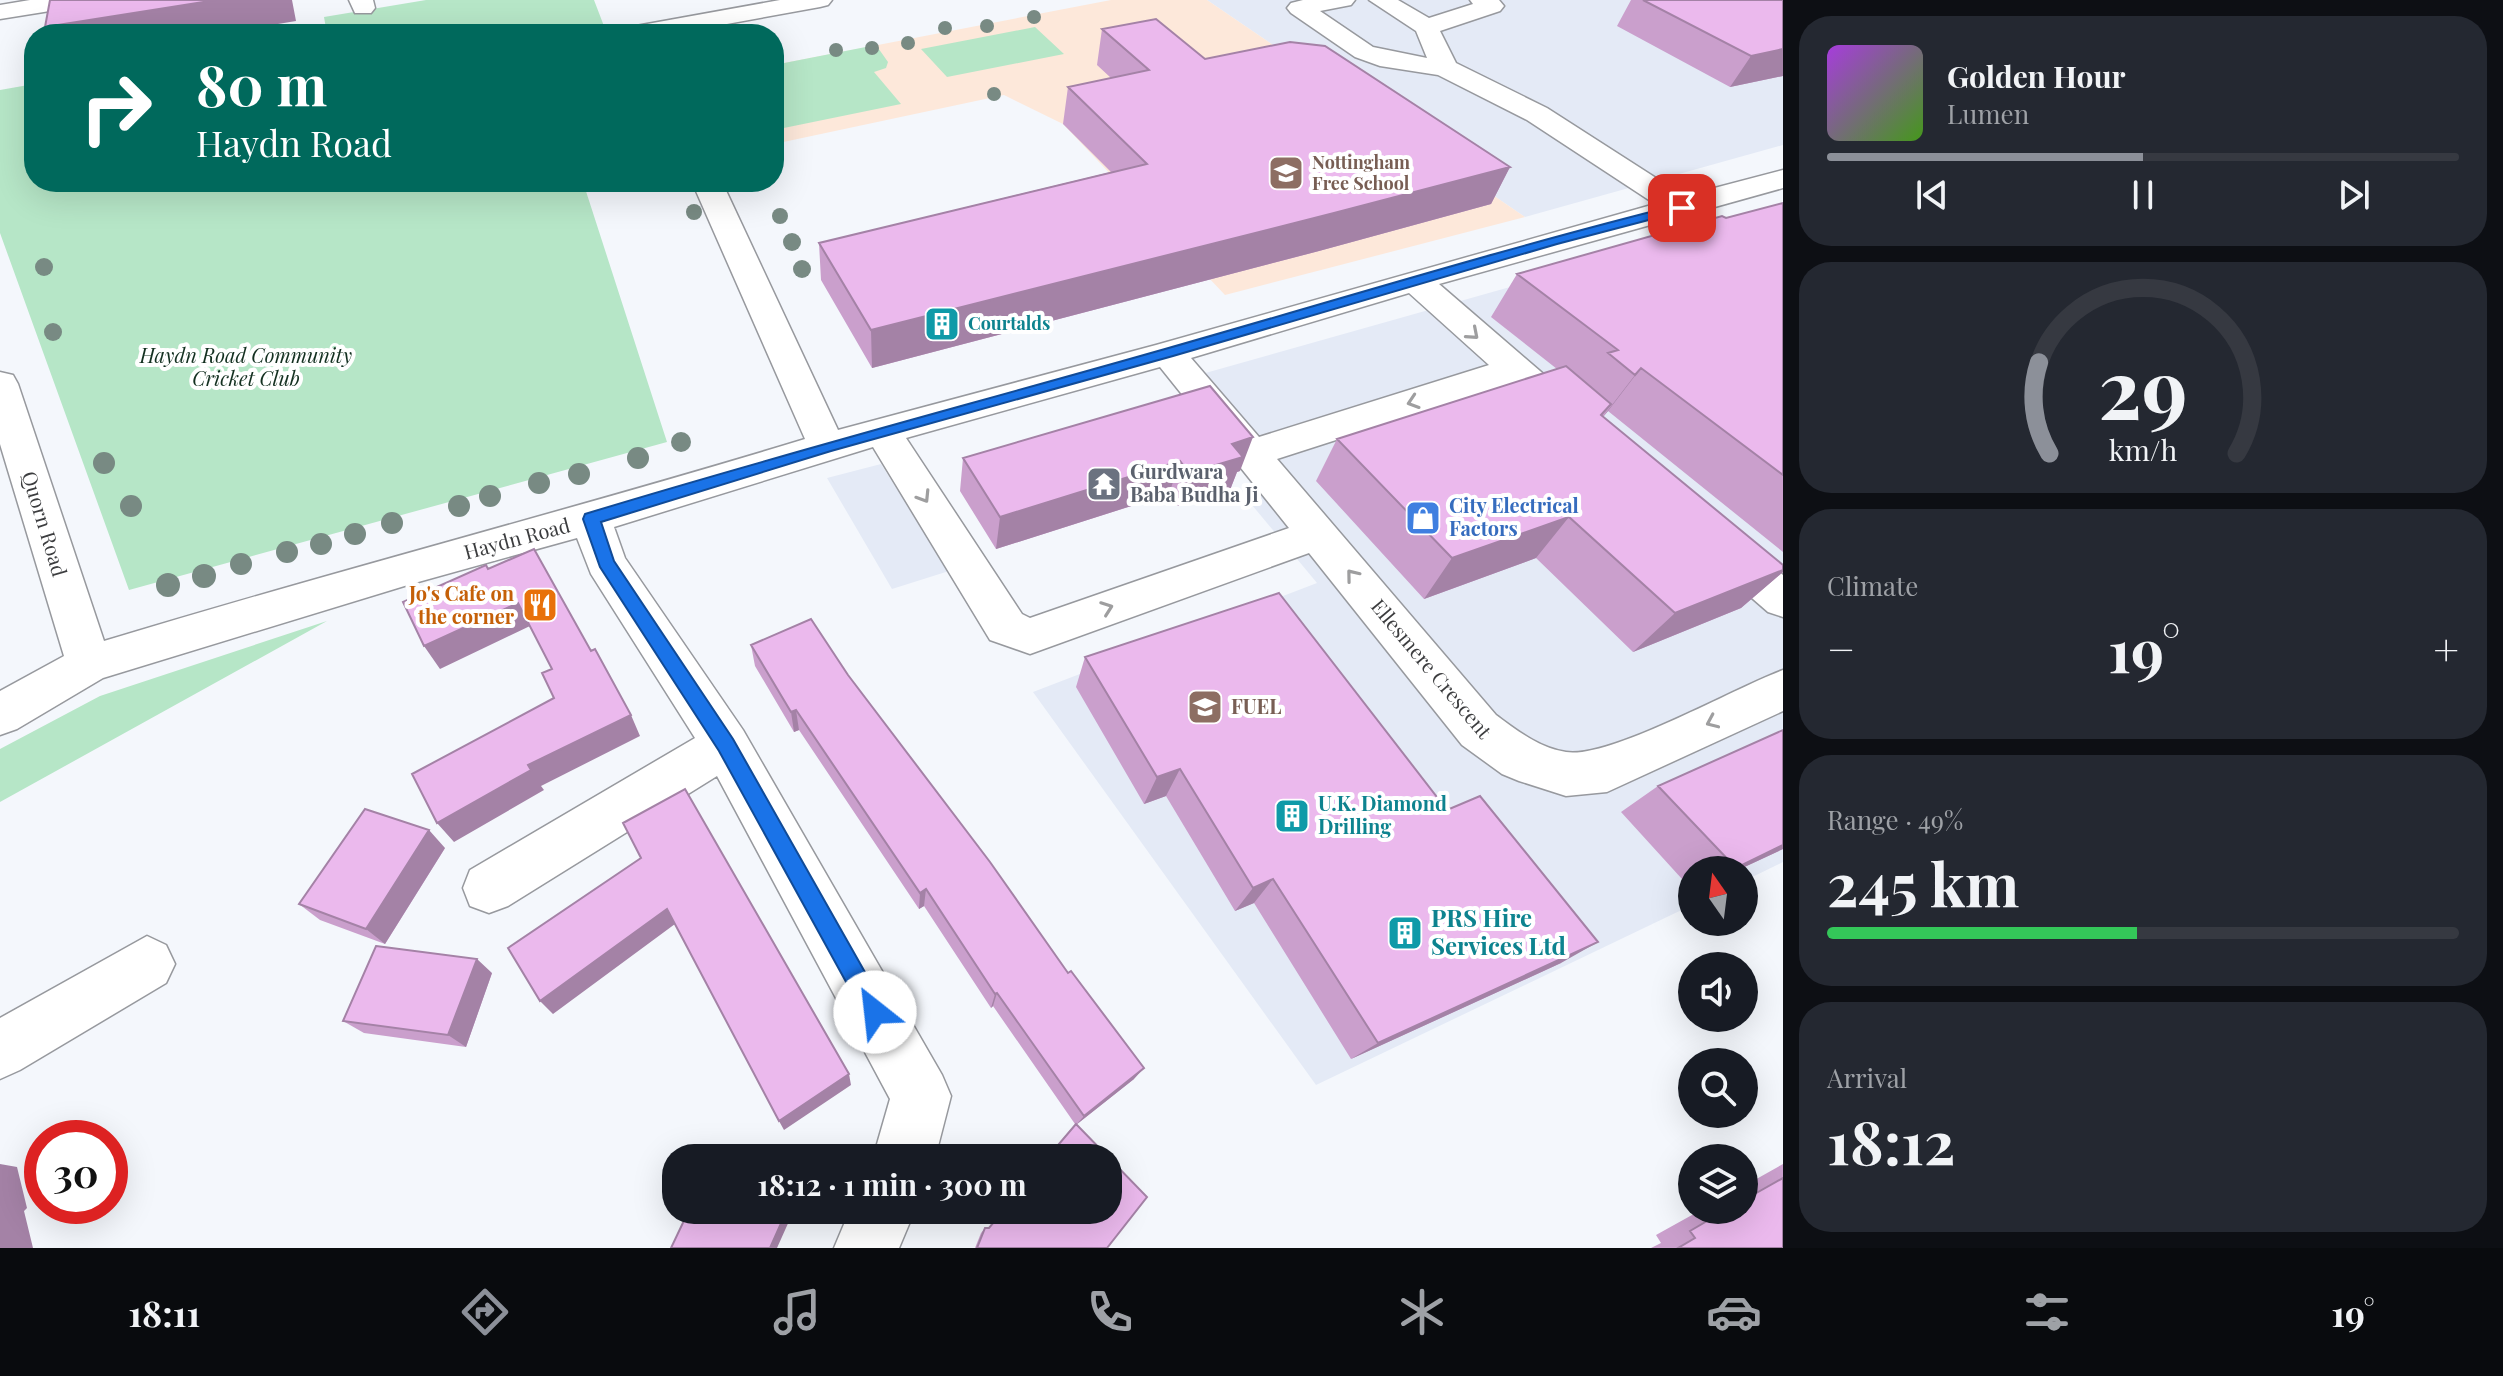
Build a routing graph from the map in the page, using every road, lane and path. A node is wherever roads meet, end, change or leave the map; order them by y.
1 (75, 0) edge
2 (820, 0) edge
3 (1343, 0) edge
4 (1381, 0) edge
5 (1520, 0) edge
6 (1487, 3) edge
7 (623, 11) dead end
8 (0, 12) edge
9 (631, 24) edge
10 (686, 24) edge
11 (1426, 27) junction
12 (1445, 68) junction
13 (1775, 189) edge
14 (712, 192) edge
15 (1682, 208) junction
16 (1415, 281) junction
17 (1168, 353) junction
18 (1514, 370) junction
19 (3, 401) edge
20 (882, 431) junction
21 (1596, 440) edge
22 (827, 446) junction
23 (1252, 453) junction
24 (591, 519) junction
25 (1701, 530) edge
26 (1319, 533) junction
27 (1783, 600) edge
28 (89, 664) junction
29 (1783, 690) edge
30 (0, 715) edge
31 (726, 745) junction
32 (489, 888) dead end
33 (147, 964) dead end
34 (0, 1050) edge
35 (908, 1144) edge
36 (877, 1224) edge
37 (866, 1248) edge

1 - 8 street
2 - 10 street
3 - 12 street
4 - 11 street
5 - 6 street
6 - 11 street
7 - 9 street
11 - 12 street
12 - 15 street
13 - 15 street, Haydn Road
14 - 22 street
15 - 16 street, Haydn Road
16 - 17 street, Haydn Road
16 -> 18 street
17 - 20 street, Haydn Road
17 - 23 street, Ellesmere Crescent
18 - 21 street
18 -> 23 street
19 - 28 street, Quorn Road
20 - 22 street, Haydn Road
20 -> 26 street
22 - 24 street, Haydn Road
23 - 26 street, Ellesmere Crescent
24 - 28 street, Haydn Road
24 - 31 street
25 - 27 street
29 -> 26 street, Ellesmere Crescent
28 - 30 street, Haydn Road
31 - 32 street
31 - 35 street
33 - 34 street
36 - 37 street

